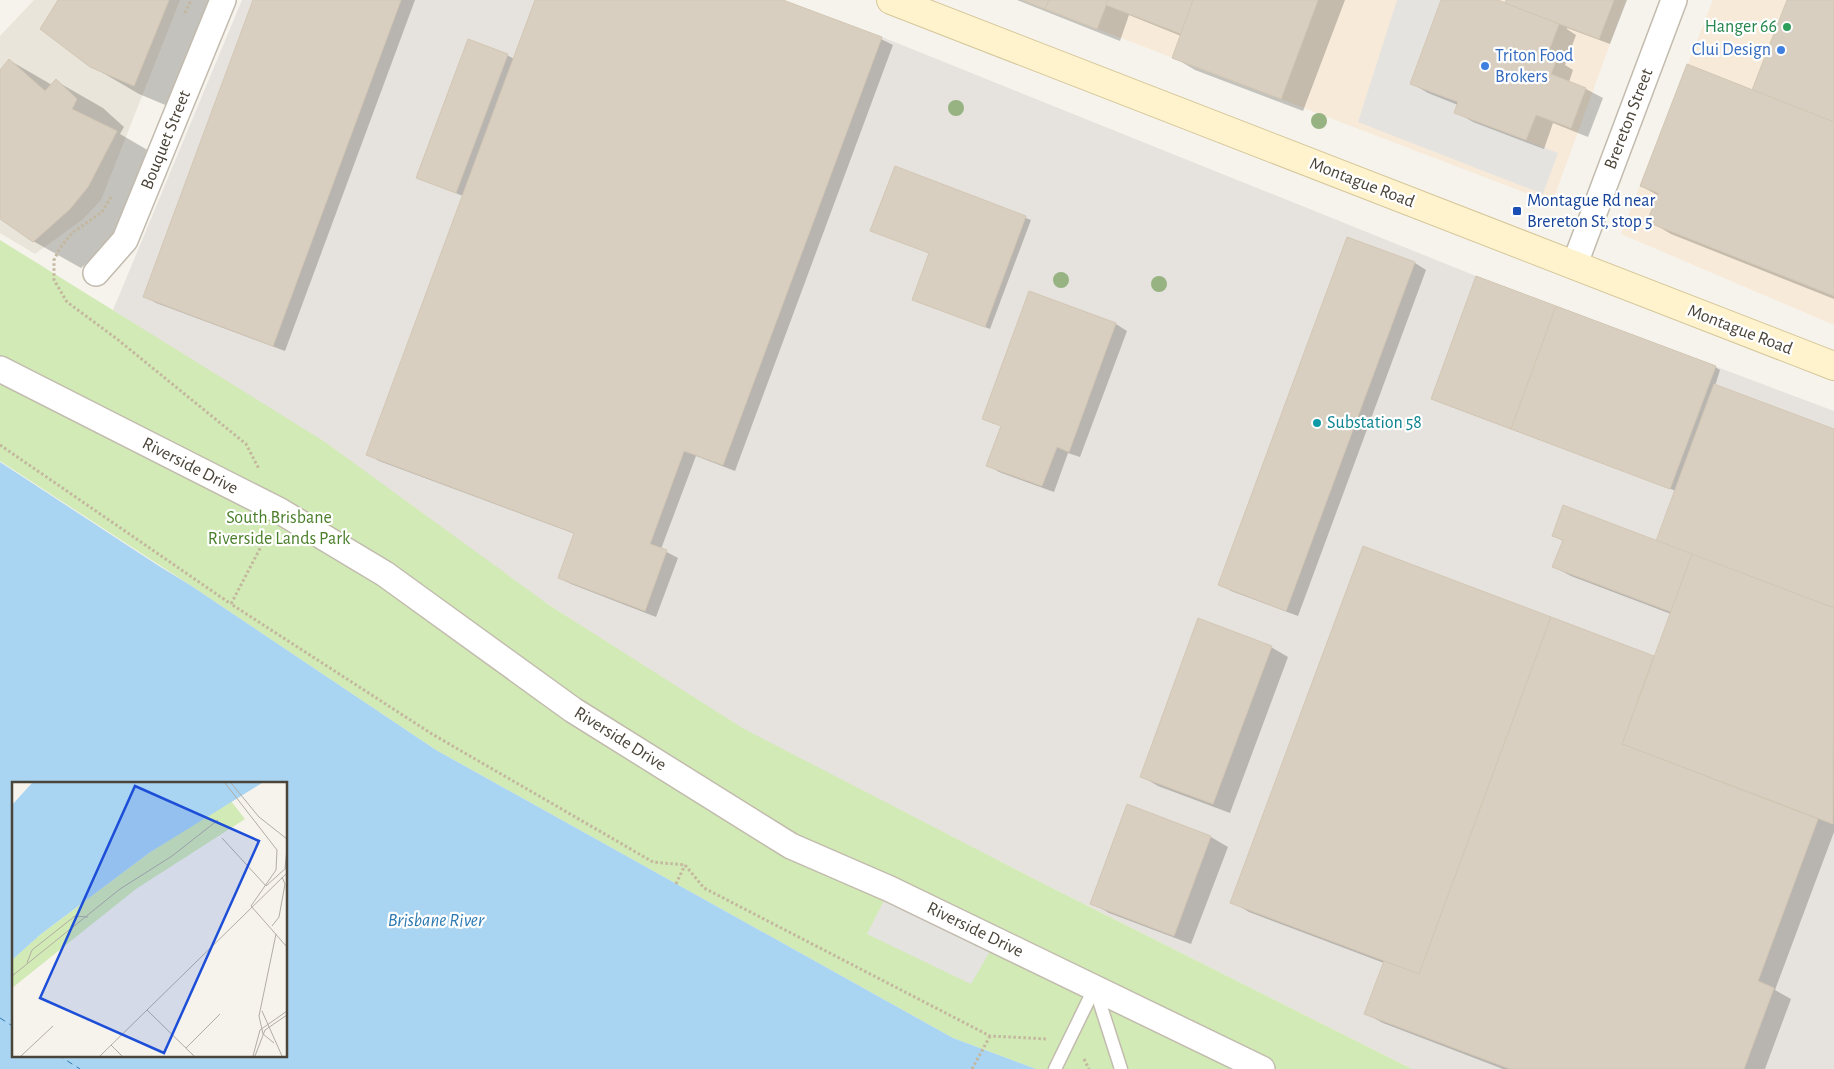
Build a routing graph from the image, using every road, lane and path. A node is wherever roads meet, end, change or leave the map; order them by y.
1 (191, 0) edge
2 (223, 0) edge
3 (891, 0) edge
4 (1674, 0) edge
5 (183, 18) dead end
6 (115, 192) dead end
7 (1574, 266) junction
8 (96, 272) dead end
9 (1834, 366) edge
10 (0, 369) edge
11 (0, 444) edge
12 (280, 511) junction
13 (231, 604) junction
14 (685, 865) junction
15 (676, 884) dead end
16 (1095, 987) junction
17 (990, 1036) junction
18 (1052, 1039) dead end
19 (1084, 1059) dead end
20 (972, 1069) edge
21 (1055, 1069) edge
22 (1089, 1069) edge
23 (1121, 1069) edge
24 (1262, 1069) edge

1 - 5 path
2 - 8 street, Bouquet Street
3 - 7 street, Montague Road
4 - 7 street, Brereton Street
6 - 12 path
7 - 9 street, Montague Road
10 - 12 street, Riverside Drive
11 - 13 path
12 - 13 path
12 - 16 street, Riverside Drive
13 - 14 path
14 - 15 path
14 - 17 path
16 - 21 lane
16 - 23 lane
16 - 24 street, Riverside Drive
17 - 18 path
17 - 20 path
19 - 22 path

